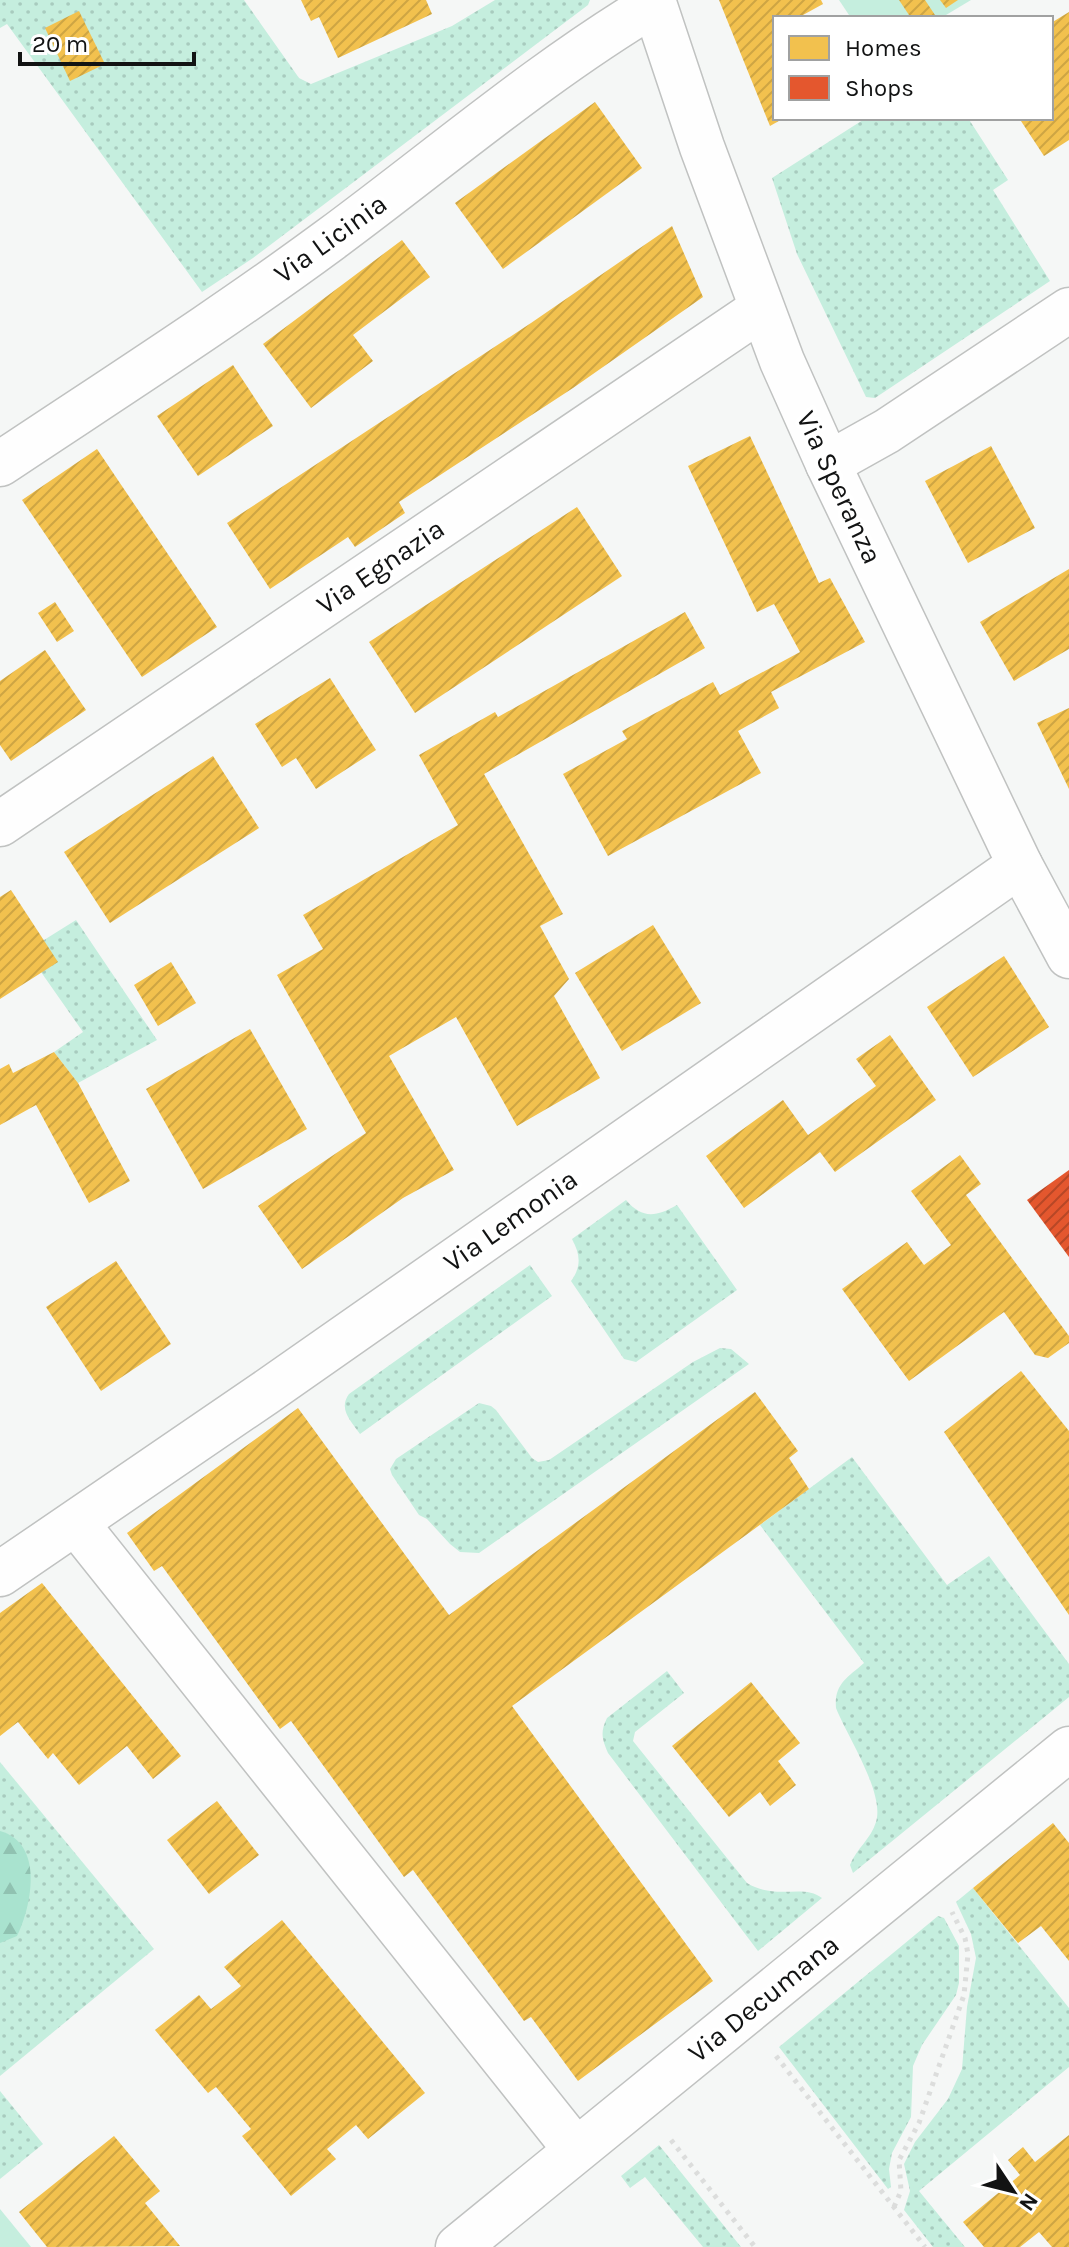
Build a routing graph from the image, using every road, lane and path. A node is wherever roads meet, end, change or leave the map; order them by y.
1 (654, 2) edge
2 (761, 309) junction
3 (1069, 310) edge
4 (0, 464) edge
5 (828, 464) junction
6 (0, 824) edge
7 (1043, 883) edge
8 (1069, 956) edge
9 (76, 1523) junction
10 (0, 1574) edge
11 (1069, 1749) edge
12 (945, 1901) dead end
13 (772, 2050) dead end
14 (667, 2135) dead end
15 (576, 2150) junction
16 (894, 2207) junction
17 (458, 2247) edge
18 (755, 2247) edge
19 (925, 2247) edge

1 - 2 street, Via Speranza
1 - 4 street, Via Licinia
2 - 5 street, Via Speranza
2 - 6 street, Via Egnazia
3 - 5 street
5 - 7 street, Via Speranza
7 - 8 street, Via Speranza
7 - 9 street, Via Lemonia
9 - 10 street, Via Lemonia
9 - 15 street
11 - 15 street, Via Decumana
12 - 16 path
13 - 16 path
14 - 18 path
15 - 17 street, Via Decumana
16 - 19 path

